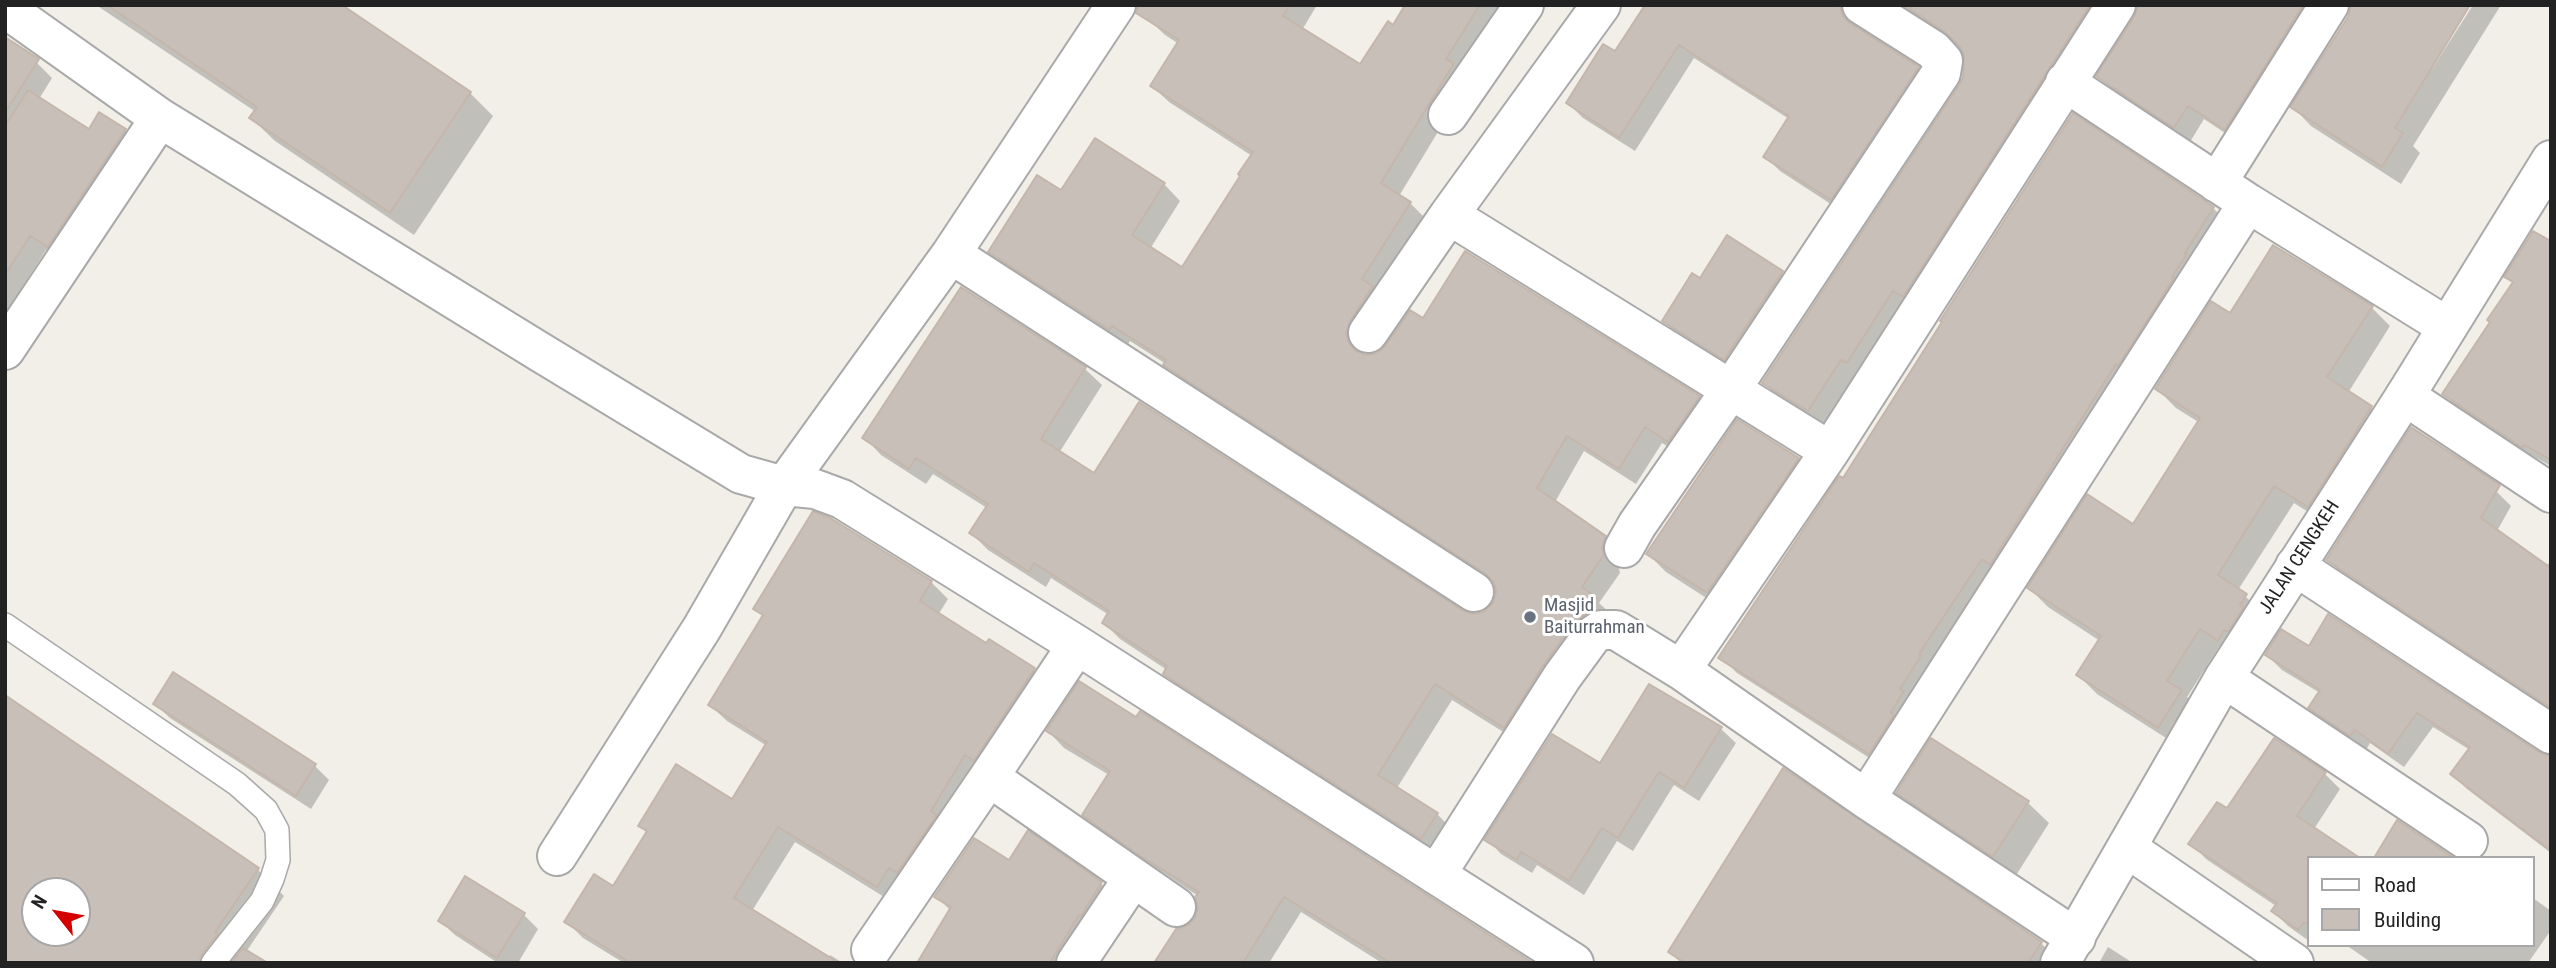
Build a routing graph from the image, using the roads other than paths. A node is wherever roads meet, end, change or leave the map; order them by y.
1 (1116, 5) edge
2 (1524, 5) edge
3 (2116, 5) edge
4 (2329, 5) edge
5 (5, 8) edge
6 (1878, 9) edge
7 (1587, 10) edge
8 (2065, 82) junction
9 (1448, 115) dead end
10 (160, 118) junction
11 (2551, 160) edge
12 (2217, 183) junction
13 (2248, 203) junction
14 (1449, 215) junction
15 (951, 254) junction
16 (2446, 326) junction
17 (1368, 333) dead end
18 (5, 350) edge
19 (1732, 388) junction
20 (2405, 396) junction
21 (1830, 450) junction
22 (784, 486) junction
23 (2551, 493) edge
24 (1624, 548) dead end
25 (2295, 566) junction
26 (1474, 592) dead end
27 (5, 625) edge
28 (1077, 645) junction
29 (1681, 670) junction
30 (2224, 678) junction
31 (2551, 734) edge
32 (989, 778) junction
33 (1866, 799) junction
34 (2468, 841) dead end
35 (2127, 848) junction
36 (557, 856) dead end
37 (1436, 875) junction
38 (1133, 878) junction
39 (1176, 907) dead end
40 (871, 950) dead end
41 (2068, 950) edge
42 (213, 963) edge
43 (1076, 963) edge
44 (1574, 963) edge
45 (2294, 963) edge

1 - 15 street
2 - 9 street
3 - 8 street
4 - 12 street
5 - 10 street
6 - 19 street
7 - 14 street
8 - 12 street
8 - 21 street
10 - 18 street
10 - 22 street
11 - 16 street, JALAN CENGKEH
12 - 13 street
13 - 16 street
13 - 33 street
14 - 17 street
14 - 19 street
15 - 22 street
15 - 26 street
16 - 20 street, JALAN CENGKEH
19 - 21 street
19 - 24 street
20 - 23 street
20 - 25 street, JALAN CENGKEH
21 - 29 street
22 - 28 street
22 - 36 street
25 - 30 street, JALAN CENGKEH
25 - 31 street
27 - 42 lane
28 - 32 street
28 - 37 street
29 - 33 street
29 - 37 street
30 - 34 street
30 - 35 street, JALAN CENGKEH
32 - 38 street
32 - 40 street
33 - 41 street
35 - 41 street, JALAN CENGKEH
35 - 45 street
37 - 44 street
38 - 39 street
38 - 43 street

